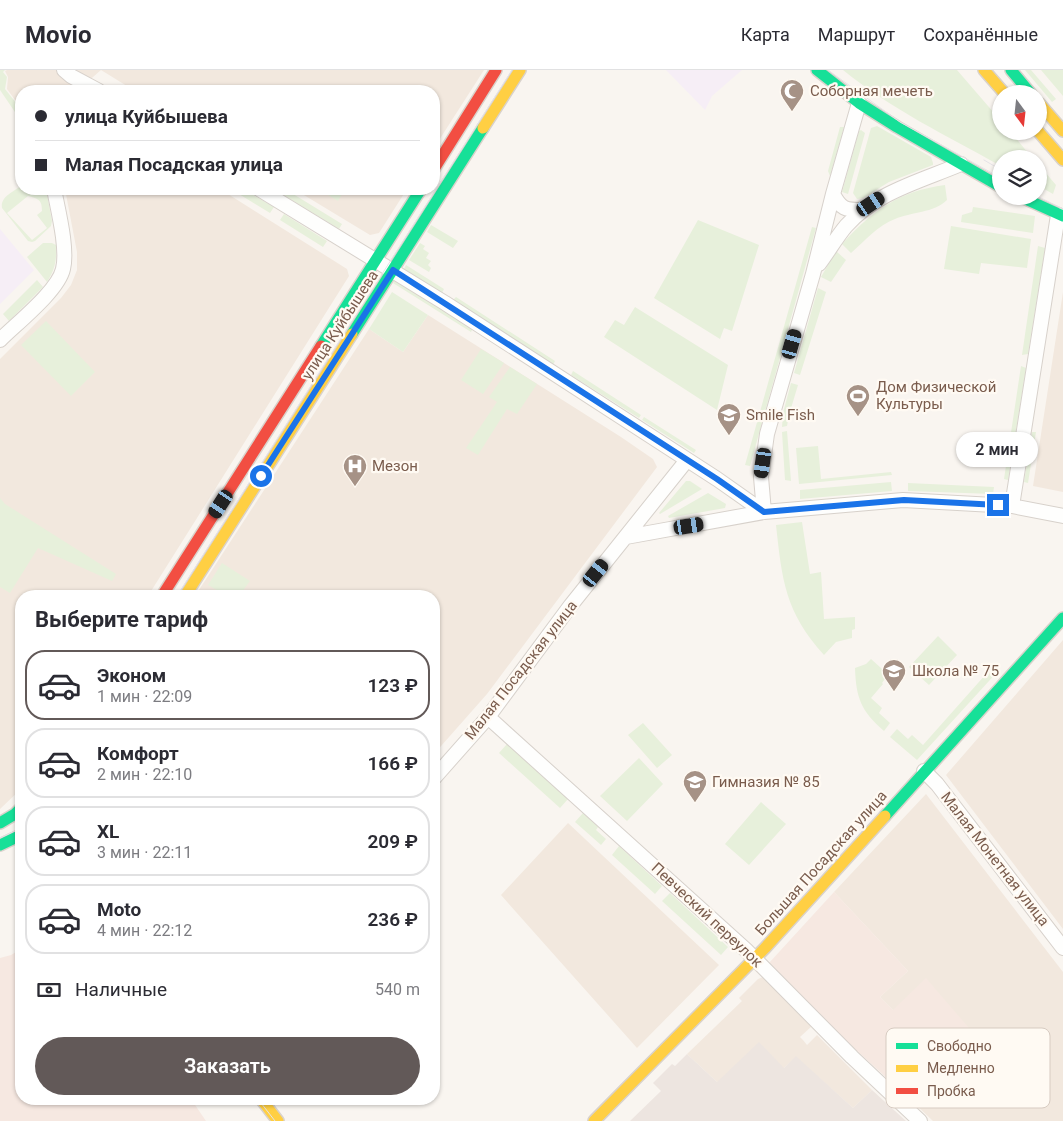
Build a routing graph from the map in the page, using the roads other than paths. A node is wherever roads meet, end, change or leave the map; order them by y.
1 (64, 70) edge
2 (496, 70) edge
3 (520, 70) edge
4 (817, 70) edge
5 (984, 70) edge
6 (1011, 70) edge
7 (79, 85) edge
8 (997, 85) edge
9 (1024, 85) edge
10 (859, 103) junction
11 (1048, 114) edge
12 (1063, 131) edge
13 (1046, 140) edge
14 (440, 159) edge
15 (1063, 160) edge
16 (961, 164) junction
17 (992, 182) edge
18 (833, 194) junction
19 (55, 195) edge
20 (269, 195) edge
21 (417, 195) edge
22 (1038, 205) edge
23 (862, 210) junction
24 (1061, 216) edge
25 (376, 260) junction
26 (393, 270) junction
27 (813, 274) junction
28 (0, 340) edge
29 (687, 460) junction
30 (1012, 506) junction
31 (764, 512) junction
32 (1063, 516) edge
33 (626, 537) junction
34 (166, 590) edge
35 (189, 590) edge
36 (1063, 618) edge
37 (488, 717) junction
38 (440, 771) edge
39 (924, 771) junction
40 (15, 814) edge
41 (0, 823) edge
42 (15, 838) edge
43 (0, 846) edge
44 (1063, 948) edge
45 (755, 958) junction
46 (886, 1089) edge
47 (266, 1105) edge
48 (906, 1108) edge
49 (278, 1121) edge
50 (594, 1121) edge
51 (920, 1121) edge

1 - 7 street
2 - 14 main road
3 - 26 main road, улица Куйбышева
4 - 10 main road
5 - 8 main road
6 - 9 main road
10 - 16 main road
10 - 18 street
11 - 12 main road
13 - 15 main road
16 - 17 main road
16 - 23 street
18 - 23 street
18 - 27 street
19 - 28 street
20 - 25 street
21 - 25 main road, улица Куйбышева
22 - 24 main road
23 - 27 street
24 - 30 street
25 - 26 street
25 - 34 main road, улица Куйбышева
26 - 29 street
26 - 35 main road, улица Куйбышева
27 - 31 street
29 - 31 street
29 - 33 street, Малая Посадская улица
30 - 31 street
30 - 32 street
31 - 33 street
33 - 37 street, Малая Посадская улица
36 - 39 main road, Большая Посадская улица
37 - 38 street, Малая Посадская улица
37 - 45 street, Певческий переулок
39 - 44 street, Малая Монетная улица
39 - 45 main road, Большая Посадская улица
40 - 41 main road
42 - 43 main road
45 - 46 street, Певческий переулок
45 - 50 main road, Большая Посадская улица
47 - 49 main road
48 - 51 street, Певческий переулок

